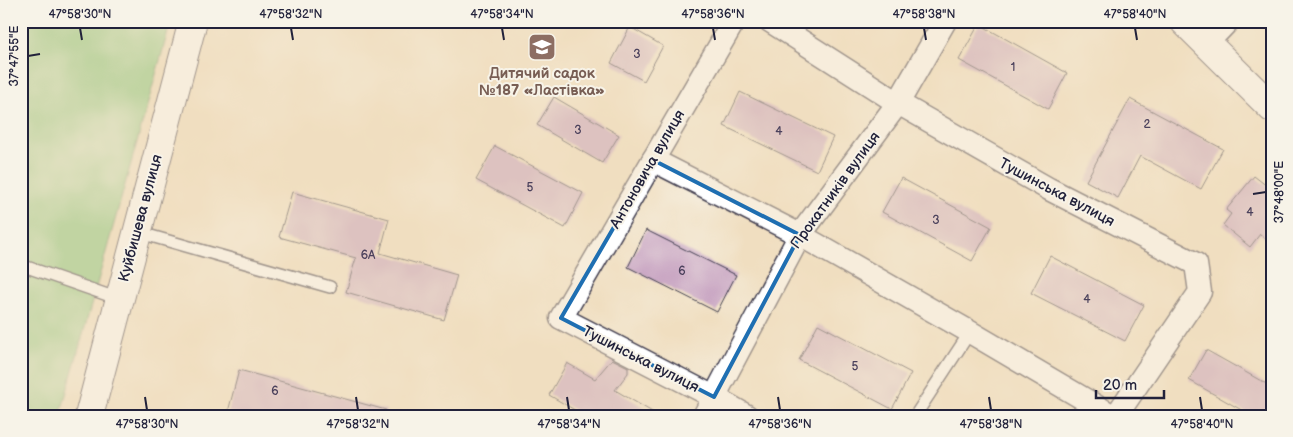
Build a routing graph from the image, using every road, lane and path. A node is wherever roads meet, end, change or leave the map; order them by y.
1 (192, 21) edge
2 (734, 21) edge
3 (770, 21) edge
4 (945, 21) edge
5 (1184, 21) edge
6 (1228, 21) edge
7 (1206, 44) junction
8 (898, 103) junction
9 (1272, 108) edge
10 (653, 160) junction
11 (136, 232) junction
12 (800, 235) junction
13 (21, 265) edge
14 (330, 287) dead end
15 (119, 299) junction
16 (561, 318) joint
17 (970, 332) junction
18 (709, 406) edge
19 (89, 416) edge
20 (747, 416) edge
21 (915, 416) edge
22 (1114, 416) edge

1 - 11 main road, Куйбишева вулиця
2 - 10 street, Антоновича вулиця
3 - 8 street, Тушинська вулиця
4 - 8 street, Прокатників вулиця
5 - 7 main road
6 - 7 street
7 - 9 main road
8 - 12 street, Прокатників вулиця
8 - 22 street, Тушинська вулиця
10 - 12 street, Тушинська вулиця
10 - 16 street, Антоновича вулиця
11 - 14 lane
11 - 15 main road, Куйбишева вулиця
12 - 17 street, Тушинська вулиця
12 - 18 street, Прокатників вулиця
13 - 15 lane
15 - 19 main road, Куйбишева вулиця
16 - 18 street, Тушинська вулиця
17 - 21 lane
17 - 22 street, Тушинська вулиця
18 - 20 street, Тушинська вулиця

